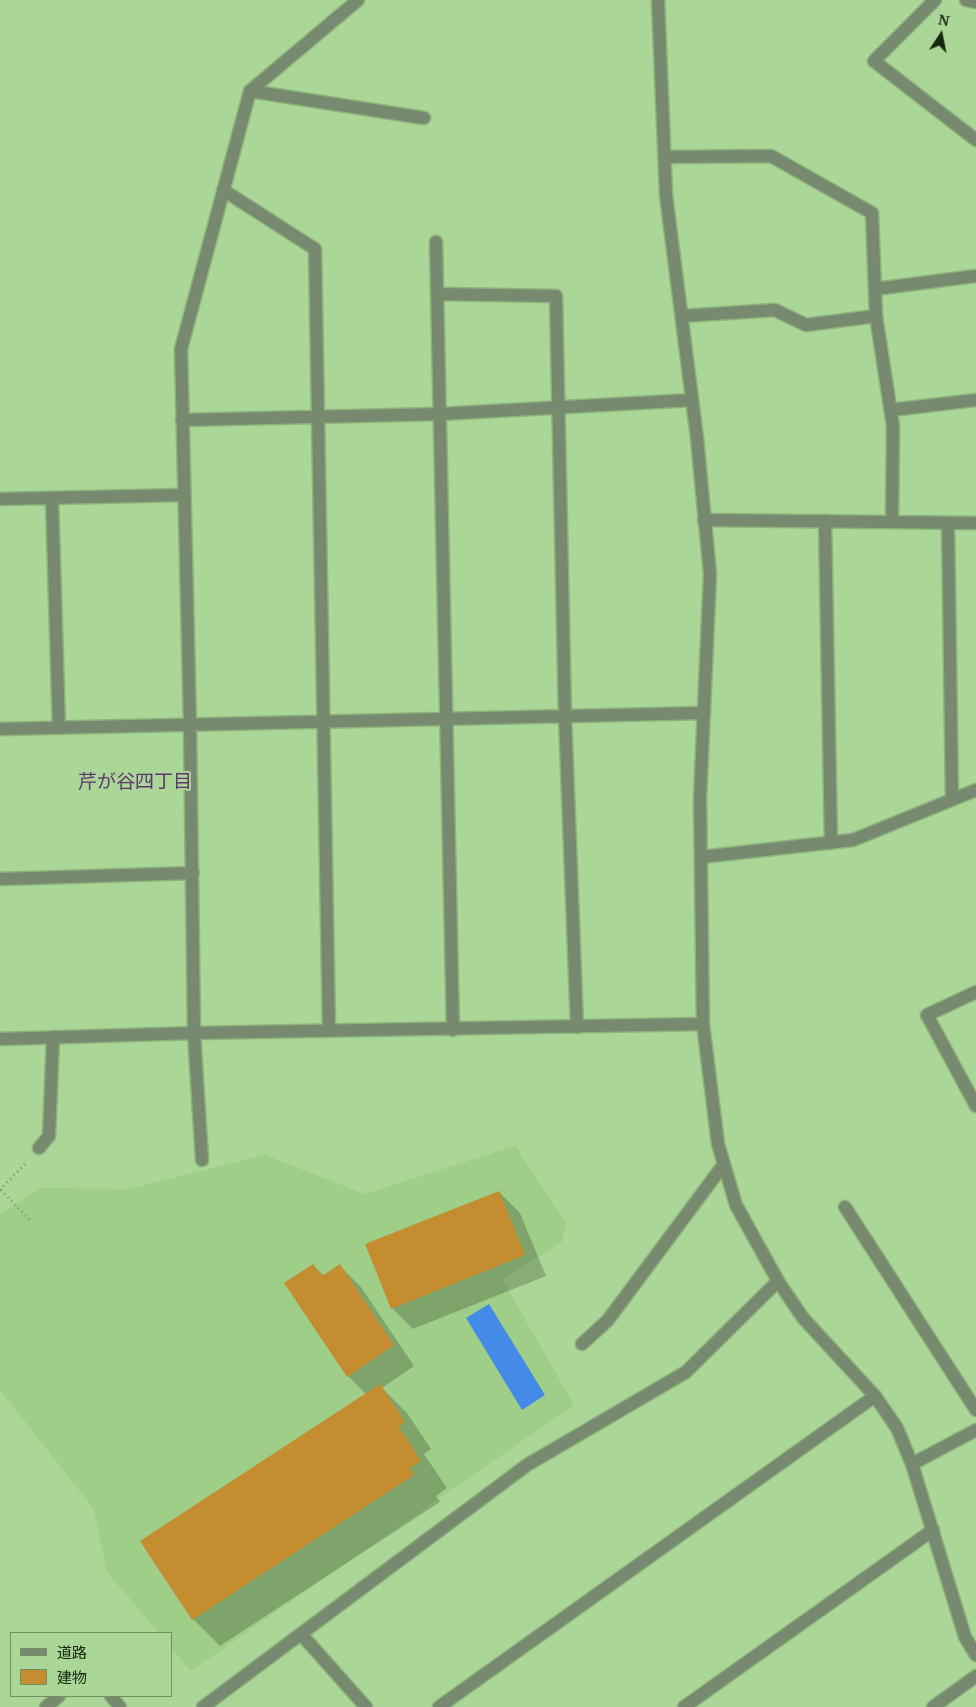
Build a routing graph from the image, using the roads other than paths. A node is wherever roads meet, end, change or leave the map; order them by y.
1 (358, 0) edge
2 (658, 0) edge
3 (935, 0) edge
4 (966, 0) edge
5 (976, 2) edge
6 (250, 91) junction
7 (424, 118) dead end
8 (976, 140) edge
9 (664, 157) junction
10 (223, 190) junction
11 (436, 242) dead end
12 (976, 276) edge
13 (875, 289) junction
14 (437, 294) junction
15 (682, 316) junction
16 (876, 316) junction
17 (692, 400) junction
18 (976, 400) edge
19 (558, 408) junction
20 (891, 410) junction
21 (440, 414) junction
22 (317, 416) junction
23 (182, 420) junction
24 (184, 495) junction
25 (0, 499) edge
26 (52, 500) junction
27 (704, 520) junction
28 (825, 521) junction
29 (892, 522) junction
30 (948, 523) junction
31 (976, 523) edge
32 (704, 713) junction
33 (565, 716) junction
34 (447, 719) junction
35 (322, 722) junction
36 (190, 725) junction
37 (59, 728) junction
38 (0, 729) edge
39 (976, 790) edge
40 (952, 800) junction
41 (831, 843) junction
42 (701, 857) junction
43 (193, 873) junction
44 (0, 879) edge
45 (976, 992) edge
46 (703, 1024) junction
47 (576, 1027) junction
48 (329, 1030) junction
49 (453, 1030) junction
50 (194, 1033) junction
51 (53, 1037) junction
52 (0, 1039) edge
53 (976, 1106) edge
54 (39, 1148) dead end
55 (202, 1160) dead end
56 (724, 1164) junction
57 (844, 1207) dead end
58 (778, 1281) junction
59 (582, 1344) dead end
60 (876, 1396) junction
61 (976, 1410) edge
62 (976, 1430) edge
63 (912, 1464) junction
64 (933, 1530) junction
65 (301, 1634) junction
66 (976, 1655) edge
67 (976, 1676) edge
68 (58, 1697) edge
69 (112, 1697) edge
70 (46, 1707) edge
71 (120, 1707) edge
72 (202, 1707) edge
73 (366, 1707) edge
74 (439, 1707) edge
75 (684, 1707) edge
76 (933, 1707) edge

1 - 6 street
2 - 9 street
3 - 8 street
4 - 5 street
6 - 7 street
6 - 10 street
9 - 13 street
9 - 15 street
10 - 22 street
10 - 23 street
11 - 14 street
12 - 13 street
13 - 16 street
14 - 19 street
14 - 21 street
15 - 16 street
15 - 17 street
16 - 20 street
17 - 19 street
17 - 27 street
18 - 20 street
19 - 21 street
19 - 33 street
20 - 29 street
21 - 22 street
21 - 34 street
22 - 23 street
22 - 35 street
23 - 24 street
24 - 26 street
24 - 36 street
25 - 26 street
26 - 37 street
27 - 28 street
27 - 32 street
28 - 29 street
28 - 41 street
29 - 30 street
30 - 31 street
30 - 40 street
32 - 33 street
32 - 42 street
33 - 34 street
33 - 47 street
34 - 35 street
34 - 49 street
35 - 36 street
35 - 48 street
36 - 37 street
36 - 43 street
37 - 38 street
39 - 40 street
40 - 41 street
41 - 42 street
42 - 46 street
43 - 44 street
43 - 50 street
45 - 53 street
46 - 47 street
46 - 56 street
47 - 49 street
48 - 49 street
48 - 50 street
50 - 51 street
50 - 55 street
51 - 52 street
51 - 54 street
56 - 58 street
56 - 59 street
57 - 61 street
58 - 60 street
58 - 65 street
60 - 63 street
60 - 74 street
62 - 63 street
63 - 64 street
64 - 66 street
64 - 75 street
65 - 72 street
65 - 73 street
67 - 76 street
68 - 70 street
69 - 71 street

